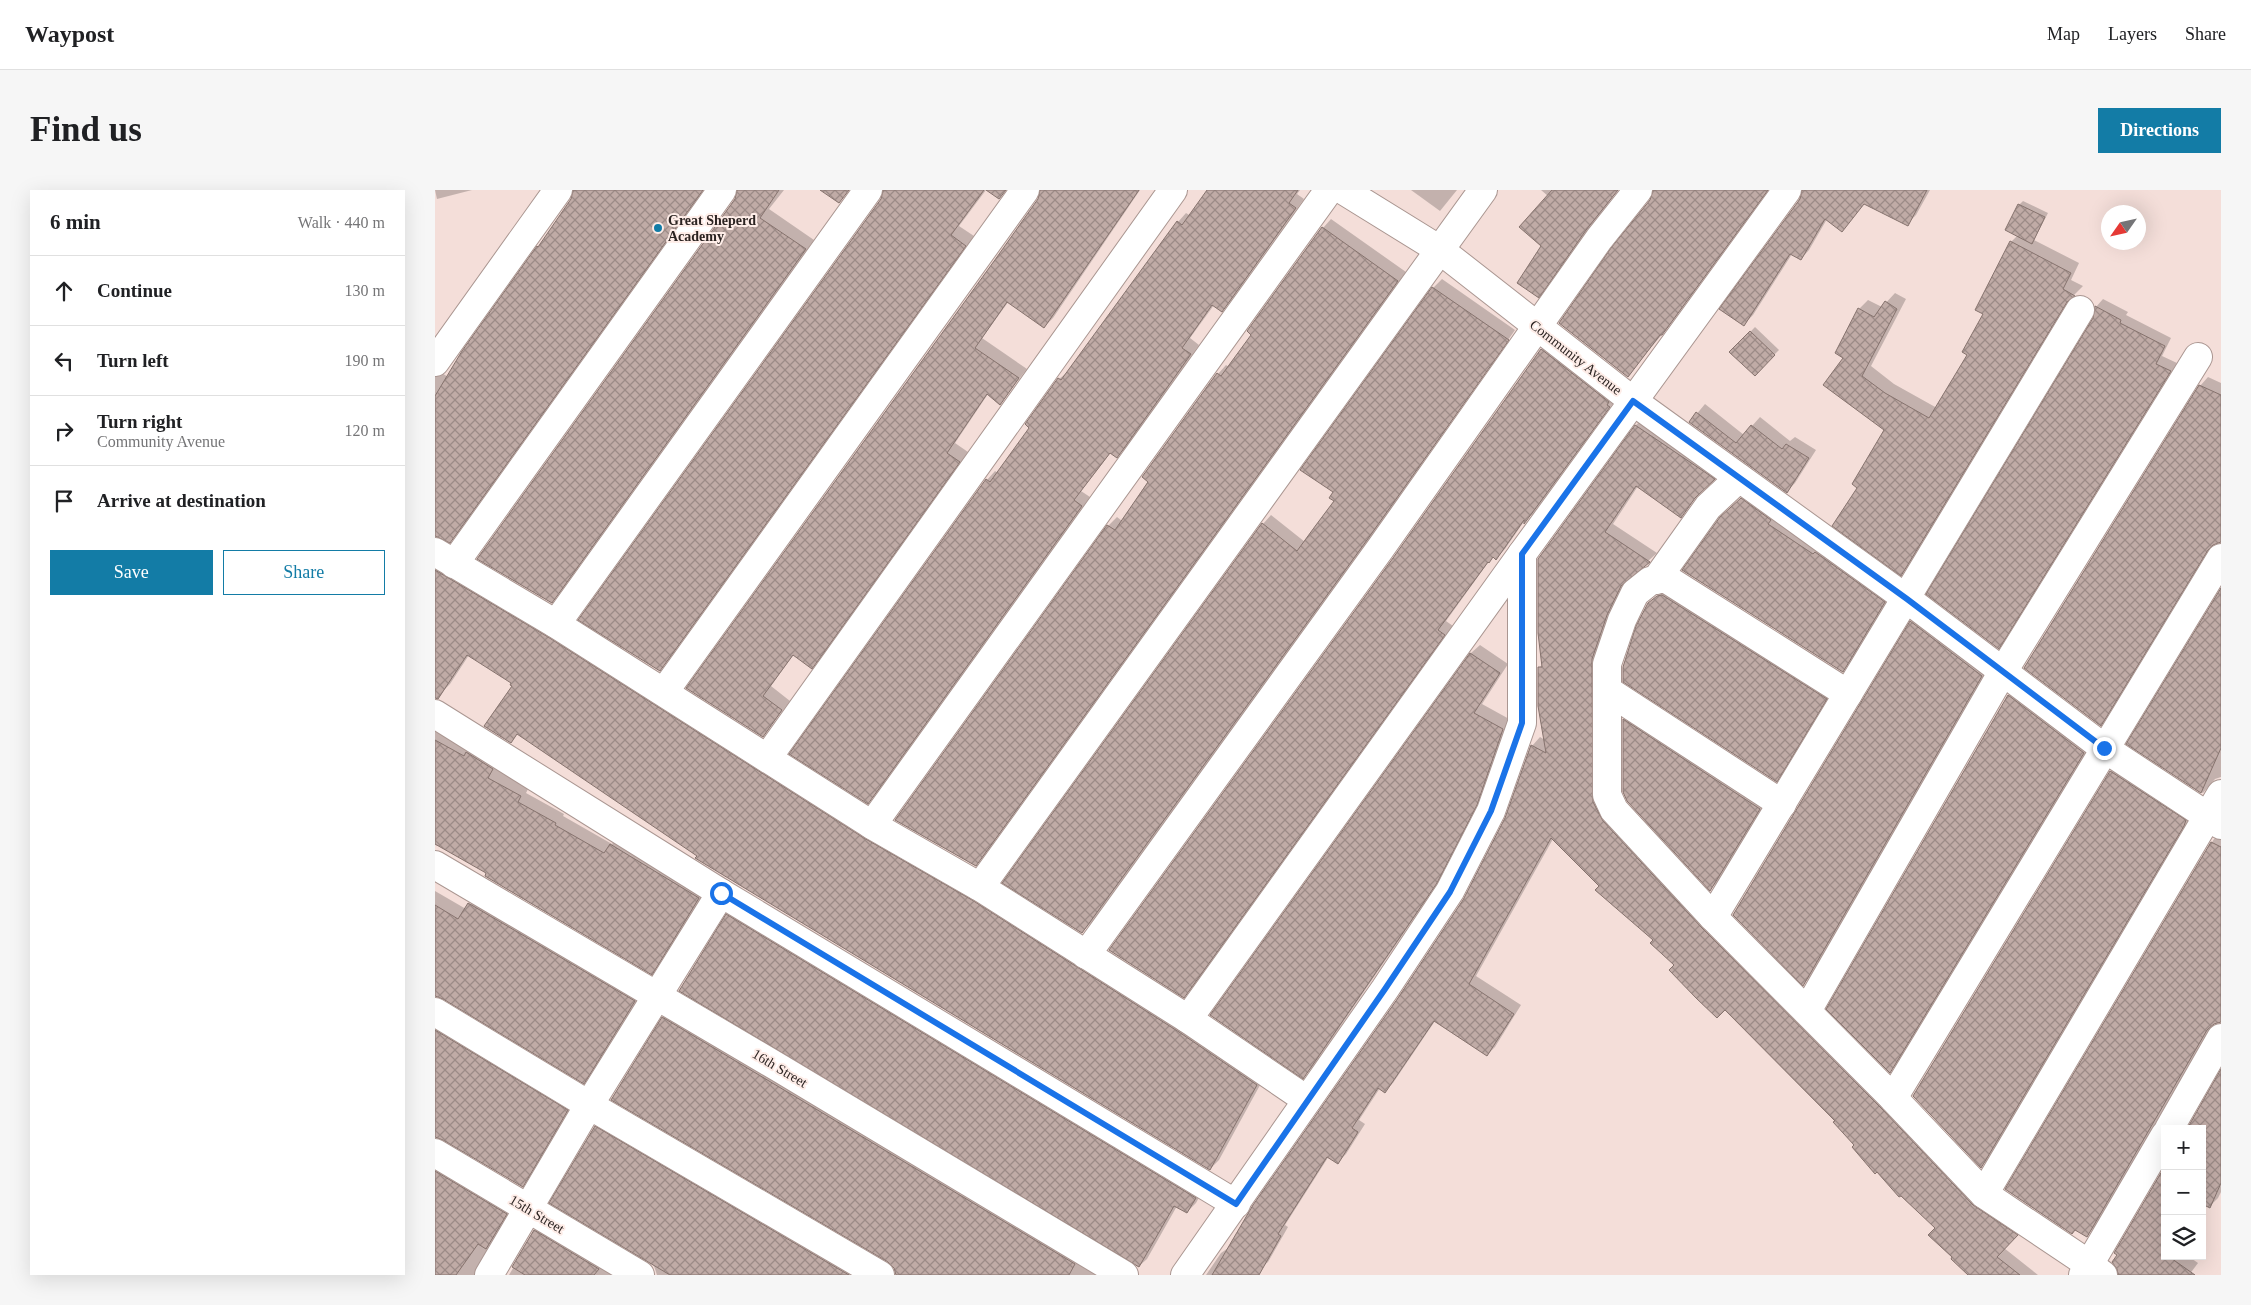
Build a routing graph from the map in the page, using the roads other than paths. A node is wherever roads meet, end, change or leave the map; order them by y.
1 (558, 190) edge
2 (722, 190) edge
3 (868, 190) edge
4 (1025, 190) edge
5 (1173, 190) edge
6 (1329, 190) edge
7 (1343, 190) edge
8 (1483, 190) edge
9 (1638, 190) edge
10 (1787, 190) edge
11 (1440, 250) junction
12 (2080, 310) dead end
13 (1537, 327) junction
14 (2198, 357) dead end
15 (435, 362) edge
16 (1633, 401) junction
17 (1739, 478) junction
18 (1522, 554) junction
19 (445, 558) edge
20 (2221, 558) edge
21 (1656, 580) junction
22 (1907, 599) junction
23 (556, 624) junction
24 (2002, 673) junction
25 (1607, 690) junction
26 (664, 692) junction
27 (1848, 694) junction
28 (435, 714) edge
29 (2104, 748) junction
30 (768, 757) junction
31 (2221, 794) edge
32 (1782, 804) junction
33 (2214, 821) edge
34 (872, 825) junction
35 (435, 865) edge
36 (980, 887) junction
37 (721, 893) junction
38 (1713, 917) junction
39 (1086, 955) junction
40 (657, 996) junction
41 (1807, 1011) junction
42 (435, 1012) edge
43 (1188, 1019) junction
44 (2221, 1038) edge
45 (1893, 1098) junction
46 (1307, 1100) junction
47 (589, 1105) junction
48 (2171, 1125) edge
49 (2161, 1143) edge
50 (435, 1152) edge
51 (1984, 1194) junction
52 (1236, 1204) junction
53 (527, 1208) junction
54 (2092, 1272) edge
55 (489, 1275) edge
56 (640, 1275) edge
57 (880, 1275) edge
58 (1123, 1275) edge
59 (1185, 1275) edge

1 - 15 street
2 - 19 street
3 - 23 street
4 - 26 street
5 - 30 street
6 - 34 street
7 - 11 street, Community Avenue
8 - 11 street
9 - 13 street
10 - 16 street
11 - 13 street, Community Avenue
11 - 36 street
12 - 22 street
13 - 16 street, Community Avenue
13 - 39 street
14 - 24 street
16 - 17 street, Community Avenue
16 - 18 street
17 - 21 street
17 - 22 street, Community Avenue
18 - 43 street
18 - 46 street
19 - 23 street
20 - 29 street
21 - 25 street
21 - 27 street
22 - 24 street, Community Avenue
22 - 27 street
23 - 26 street
24 - 29 street, Community Avenue
24 - 41 street
25 - 32 street
25 - 38 street
26 - 30 street
27 - 32 street
28 - 37 street
29 - 33 street, Community Avenue
29 - 45 street
30 - 34 street
31 - 33 street
32 - 38 street
33 - 51 street
34 - 36 street
35 - 40 street, 16th Street
36 - 39 street
37 - 40 street
37 - 52 street
38 - 41 street
39 - 43 street
40 - 47 street
40 - 58 street, 16th Street
41 - 45 street
42 - 47 street
43 - 46 street
44 - 48 street
45 - 51 street
46 - 52 street
47 - 53 street
47 - 57 street
49 - 54 street
50 - 53 street, 15th Street
51 - 54 street
52 - 59 street
53 - 55 street
53 - 56 street, 15th Street

